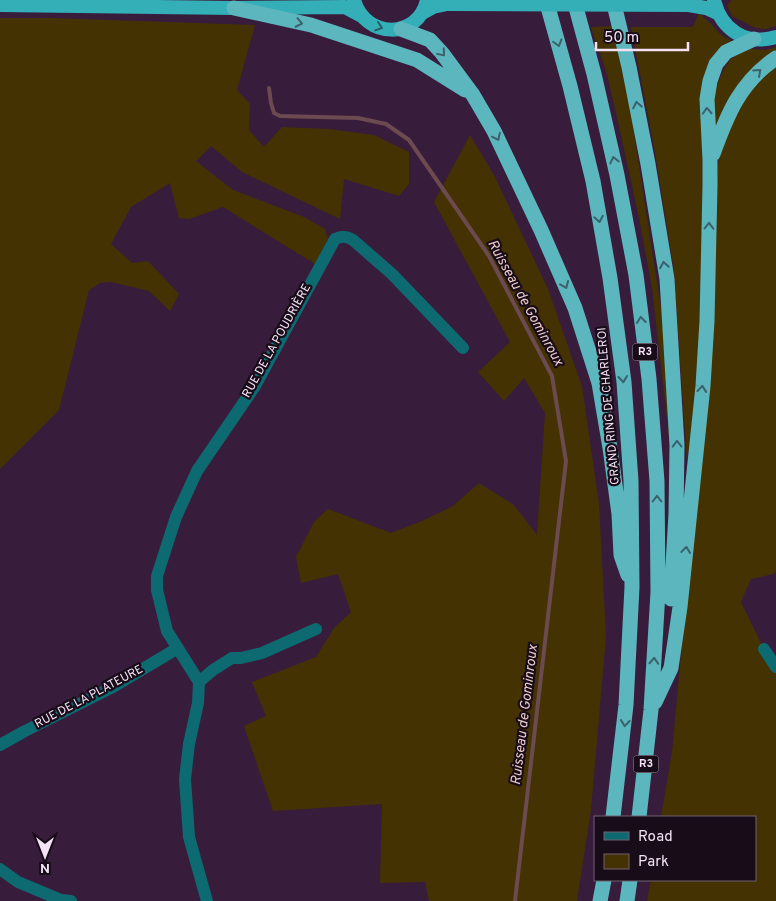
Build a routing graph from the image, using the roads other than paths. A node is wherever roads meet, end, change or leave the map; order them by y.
1 (354, 0) edge
2 (546, 0) edge
3 (574, 0) edge
4 (613, 0) edge
5 (0, 5) edge
6 (425, 7) edge
7 (716, 7) edge
8 (234, 8) junction
9 (360, 15) junction
10 (401, 29) junction
11 (776, 37) edge
12 (754, 39) junction
13 (776, 58) edge
14 (473, 95) junction
15 (710, 160) junction
16 (463, 348) dead end
17 (632, 587) junction
18 (316, 629) dead end
19 (178, 648) junction
20 (764, 649) dead end
21 (775, 663) edge
22 (671, 668) junction
23 (199, 682) junction
24 (651, 710) junction
25 (0, 745) edge
26 (613, 816) edge
27 (639, 816) edge
28 (0, 868) edge
29 (604, 881) edge
30 (630, 881) edge
31 (71, 901) edge
32 (208, 901) edge
33 (600, 901) edge
34 (627, 901) edge

1 - 9 highway
2 -> 17 highway, GRAND RING DE CHARLEROI / R3
24 -> 3 highway, R3
22 -> 4 highway
5 - 8 highway
6 - 7 highway, bridge
6 - 10 highway
7 - 12 highway
8 - 9 highway
8 -> 14 highway
9 -> 10 highway
10 -> 14 highway
11 - 12 highway
15 -> 12 highway
15 -> 13 highway
14 -> 17 highway
22 -> 15 highway
16 - 19 street, RUE DE LA POUDRIÈRE
17 -> 26 highway, GRAND RING DE CHARLEROI / R3
18 - 23 street
19 - 23 street, RUE DE LA POUDRIÈRE
19 - 25 street, RUE DE LA PLATEURE
20 - 21 street
22 - 24 highway
23 - 32 street
24 - 27 highway, R3
28 - 31 street
29 - 33 highway
30 - 34 highway

